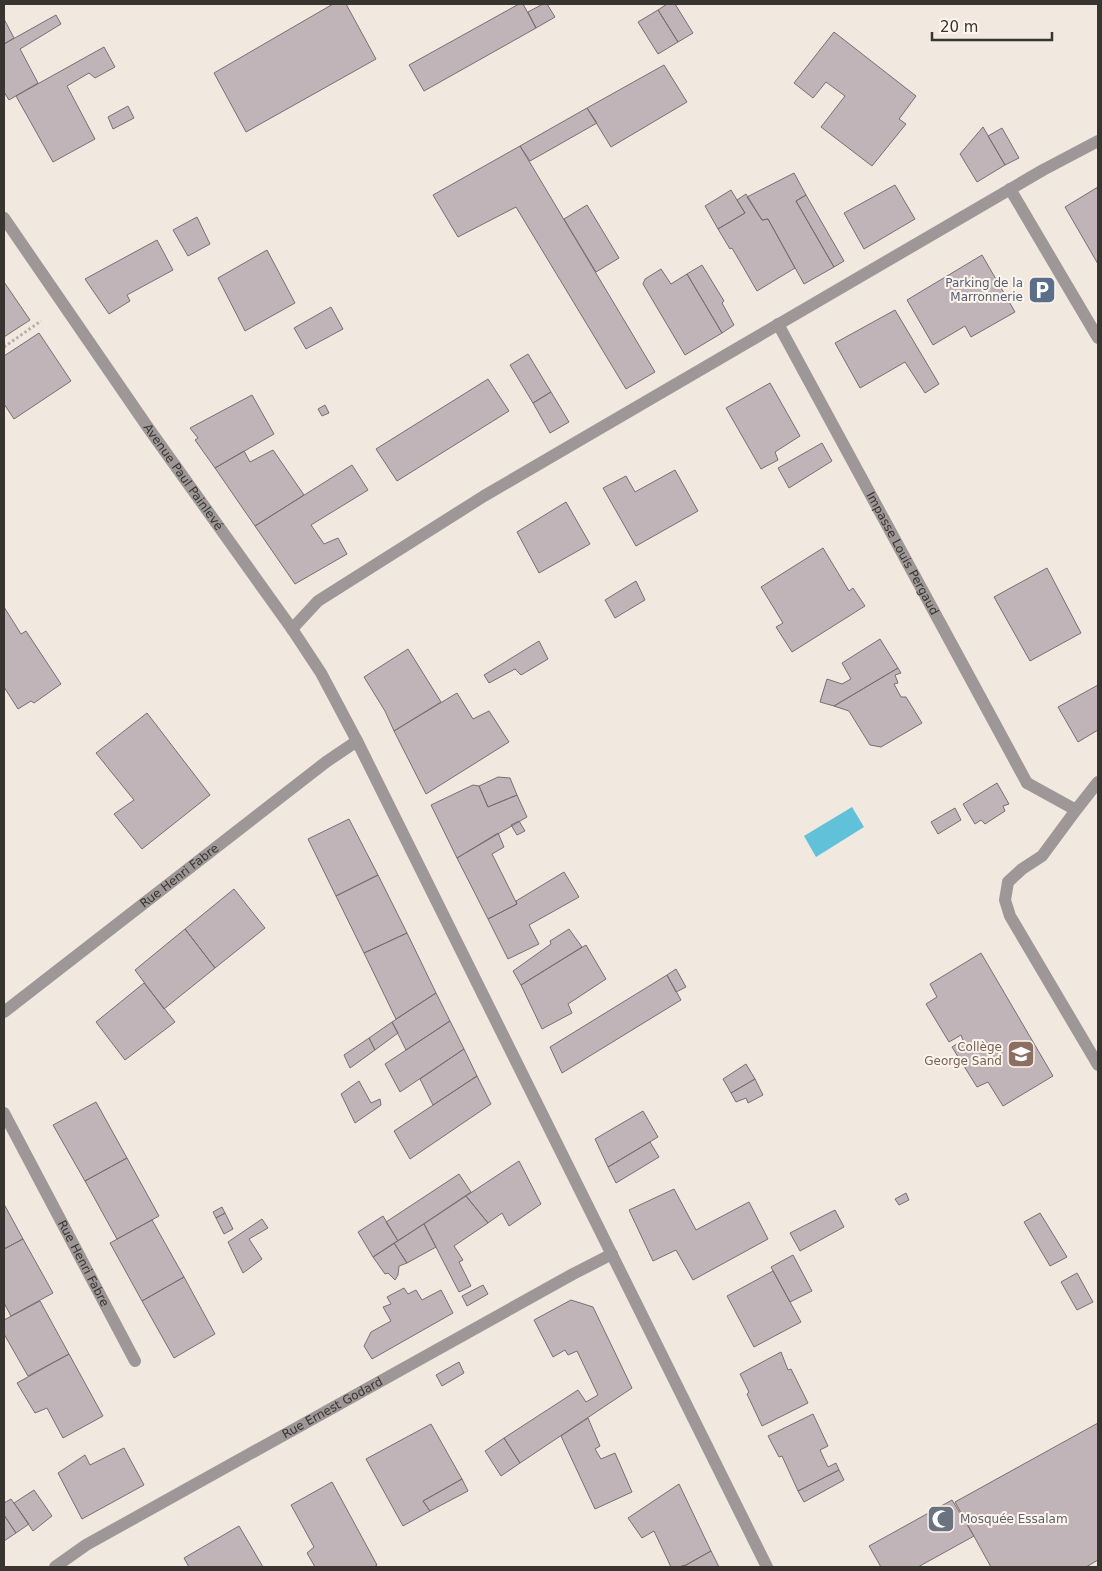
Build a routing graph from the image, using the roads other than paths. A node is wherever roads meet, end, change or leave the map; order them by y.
1 (1094, 144) edge
2 (1010, 189) junction
3 (4, 218) edge
4 (778, 324) junction
5 (1098, 338) edge
6 (292, 629) junction
7 (357, 741) junction
8 (1098, 782) edge
9 (1076, 810) junction
10 (4, 1012) edge
11 (1098, 1065) edge
12 (4, 1113) edge
13 (612, 1254) junction
14 (135, 1361) dead end
15 (54, 1567) edge
16 (766, 1567) edge

1 - 2 street
2 - 4 street
2 - 5 street
3 - 6 street, Avenue Paul Painlevé
4 - 6 street
4 - 9 street, Impasse Louis Pergaud
6 - 7 street, Avenue Paul Painlevé
7 - 10 street, Rue Henri Fabre
7 - 13 street, Avenue Paul Painlevé
8 - 9 street
9 - 11 street
12 - 14 street, Rue Henri Fabre
13 - 15 street, Rue Ernest Godard
13 - 16 street, Avenue Paul Painlevé

